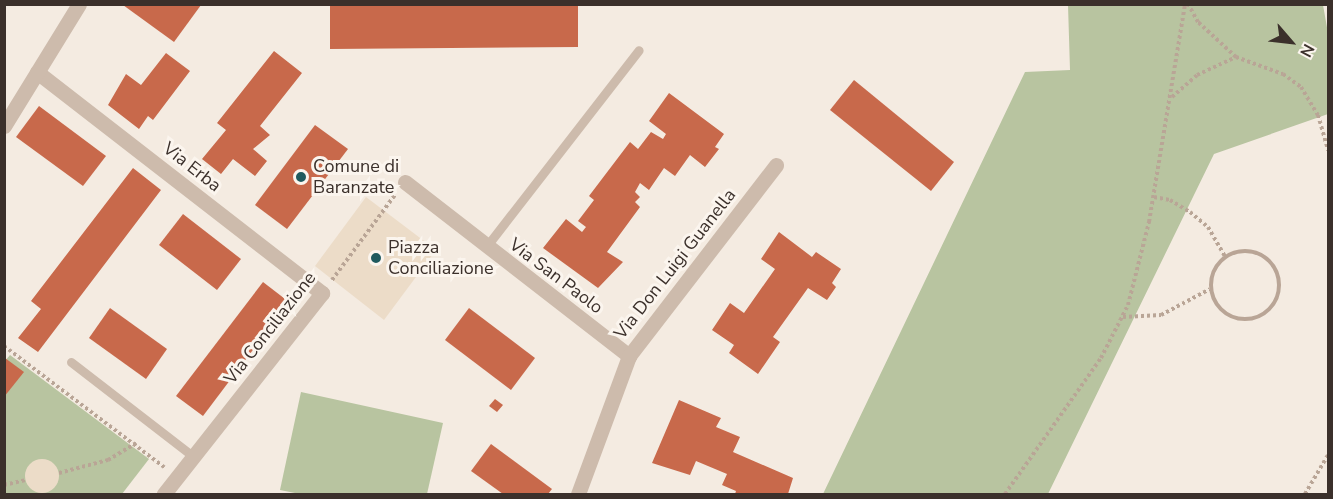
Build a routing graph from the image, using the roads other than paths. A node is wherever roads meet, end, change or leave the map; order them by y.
1 (79, 4) edge
2 (639, 50) dead end
3 (37, 72) junction
4 (4, 126) edge
5 (776, 165) dead end
6 (405, 182) road end
7 (486, 247) junction
8 (322, 293) joint
9 (629, 356) junction
10 (71, 362) dead end
11 (194, 457) junction
12 (164, 495) edge
13 (579, 495) edge

1 - 3 street
2 - 7 lane
3 - 4 street
3 - 8 street, Via Erba
5 - 9 street, Via Don Luigi Guanella
6 - 7 street, Via San Paolo
7 - 9 street, Via San Paolo
8 - 11 street, Via Conciliazione
9 - 13 street, Via Don Luigi Guanella
10 - 11 lane
11 - 12 street, Via Conciliazione

